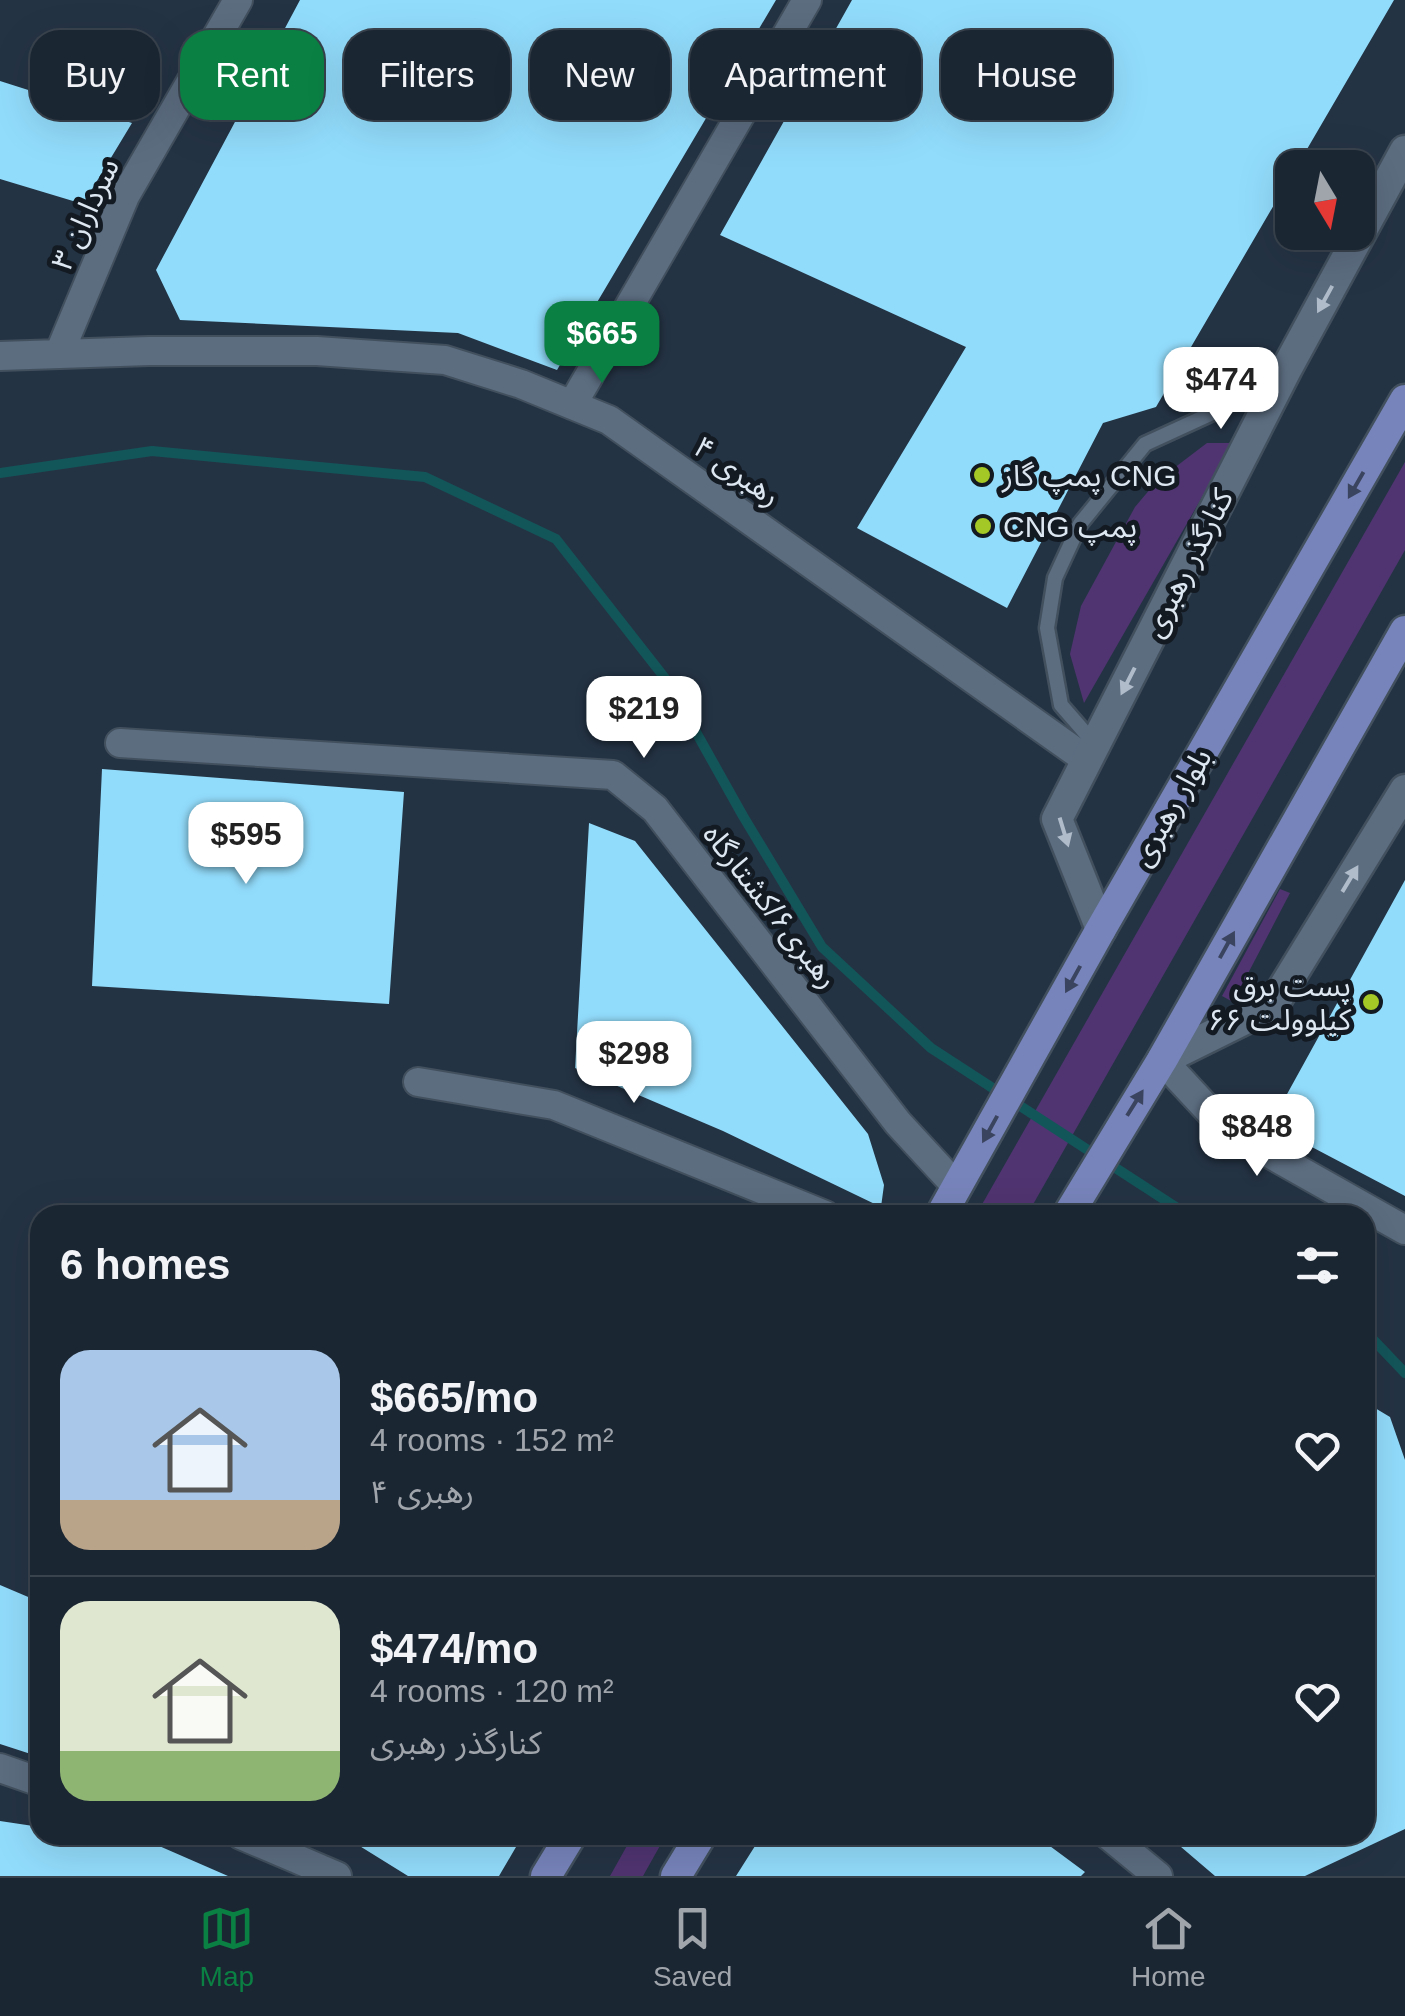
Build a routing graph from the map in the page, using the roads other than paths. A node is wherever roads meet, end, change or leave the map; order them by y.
1 (238, 0) edge
2 (807, 0) edge
3 (1405, 152) edge
4 (60, 354) junction
5 (0, 356) edge
6 (1287, 368) junction
7 (1405, 400) edge
8 (572, 404) junction
9 (1405, 631) edge
10 (1392, 669) edge
11 (120, 743) dead end
12 (1092, 752) junction
13 (1405, 790) edge
14 (1101, 929) junction
15 (1162, 1060) junction
16 (418, 1082) dead end
17 (960, 1182) junction
18 (800, 1205) edge
19 (947, 1205) edge
20 (1074, 1205) edge
21 (1361, 1205) edge
22 (1375, 1213) edge
23 (1405, 1230) edge
24 (0, 1768) edge
25 (30, 1778) edge
26 (264, 1845) edge
27 (565, 1845) edge
28 (694, 1845) edge
29 (1120, 1845) edge
30 (337, 1876) edge
31 (546, 1876) edge
32 (676, 1876) edge
33 (1158, 1876) edge

1 - 4 street, سرداران ۳
2 - 8 street
3 -> 6 street, کنارگذر رهبری
4 - 5 street, رهبری ۴
4 - 8 street, رهبری ۴
6 -> 12 street, کنارگذر رهبری
6 - 12 lane
7 -> 14 main road, بلوار رهبری
8 - 12 street, رهبری ۴
9 - 10 main road
15 -> 10 main road
11 - 17 street, رهبری۶/کشتارگاه
12 -> 14 street, کنارگذر رهبری
15 -> 13 street
14 -> 17 main road, بلوار رهبری
20 -> 15 main road
15 - 21 street
16 - 18 street
17 - 19 main road, بلوار رهبری
22 - 23 street
24 - 25 street
26 - 30 street
27 - 31 main road
28 - 32 main road
29 - 33 street

